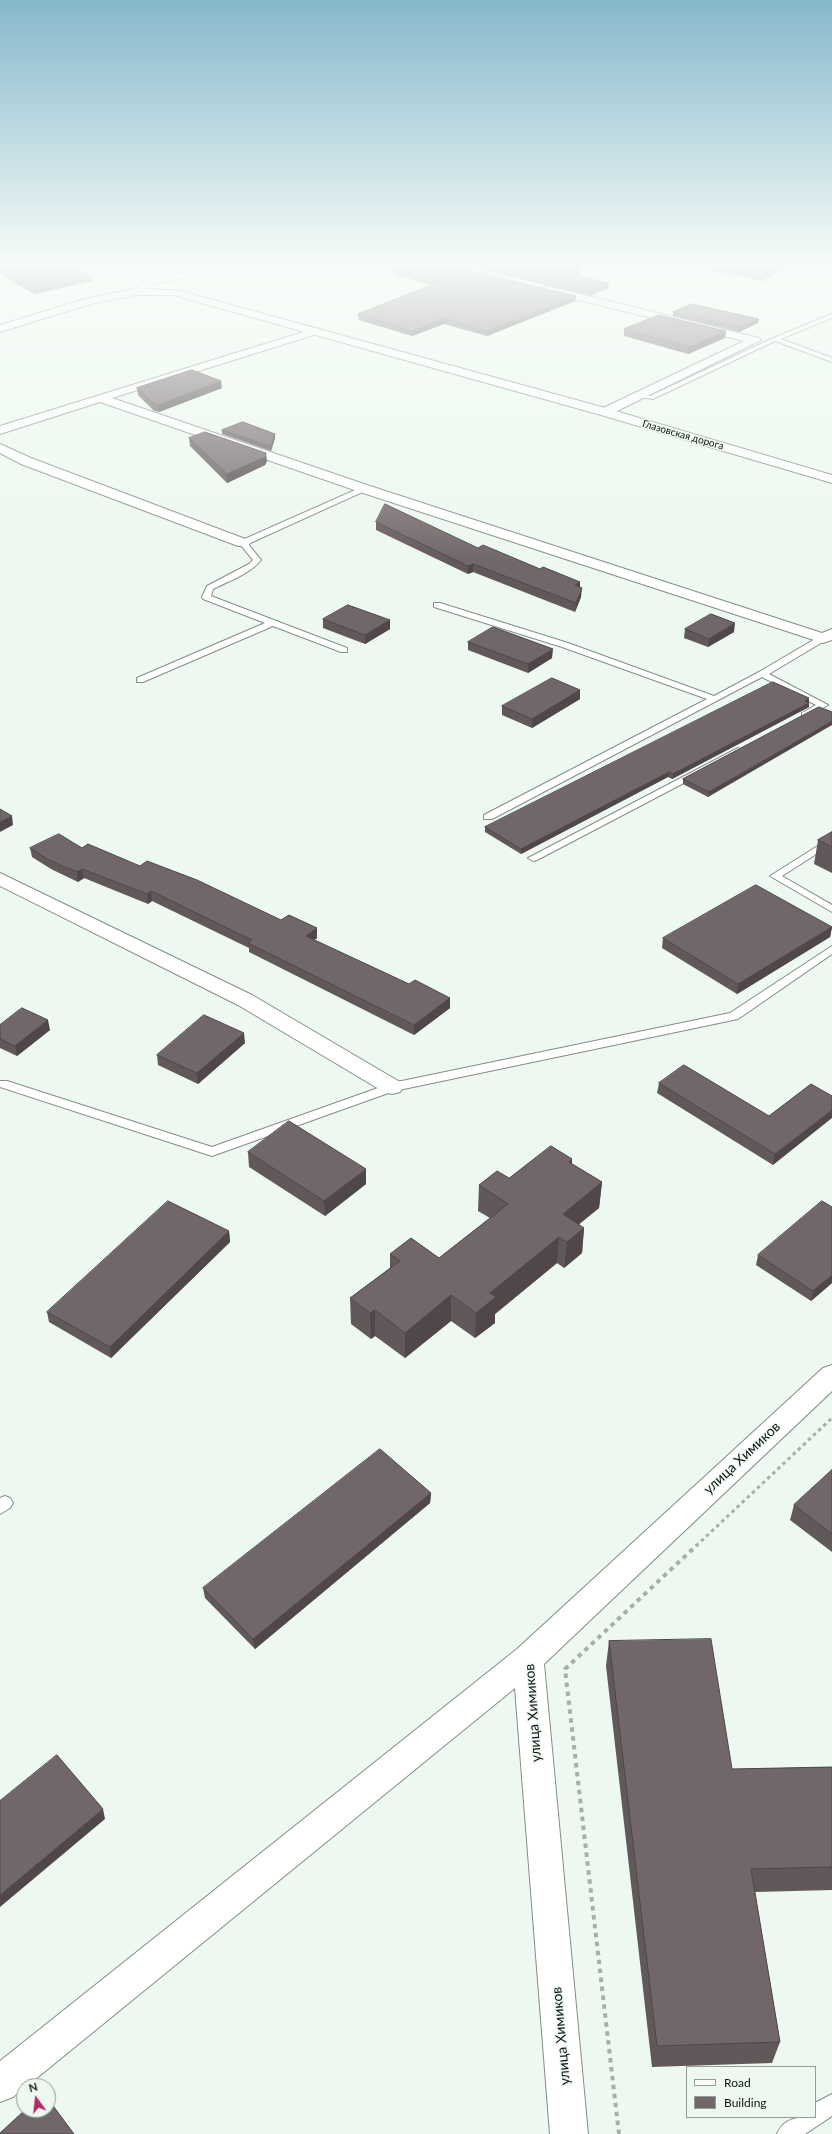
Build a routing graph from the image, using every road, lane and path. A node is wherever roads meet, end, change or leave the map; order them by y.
1 (208, 365) edge
2 (436, 365) edge
3 (703, 365) edge
4 (721, 365) edge
5 (637, 396) junction
6 (100, 398) junction
7 (605, 412) junction
8 (0, 430) edge
9 (0, 448) edge
10 (832, 479) edge
11 (365, 490) junction
12 (243, 543) junction
13 (437, 606) dead end
14 (272, 623) junction
15 (828, 636) edge
16 (344, 650) dead end
17 (762, 674) junction
18 (140, 680) dead end
19 (715, 699) junction
20 (796, 720) edge
21 (747, 745) edge
22 (488, 817) dead end
23 (832, 840) edge
24 (533, 858) dead end
25 (0, 879) edge
26 (832, 909) edge
27 (832, 948) edge
28 (3, 1084) dead end
29 (392, 1087) junction
30 (832, 1375) edge
31 (832, 1418) edge
32 (528, 1659) junction
33 (0, 2084) edge
34 (832, 2104) edge
35 (816, 2115) edge
36 (811, 2118) edge
37 (569, 2134) edge
38 (619, 2134) edge
39 (787, 2134) edge

1 - 6 street
2 - 7 street, Глазовская дорога
3 - 5 street
4 - 5 lane
5 - 7 street
6 - 8 street
6 - 11 street
7 - 10 street, Глазовская дорога
9 - 12 street
11 - 12 lane
11 - 15 street
12 - 14 lane
13 - 19 lane
14 - 16 lane
14 - 18 lane
15 - 17 lane
17 - 19 lane
17 - 20 lane
19 - 22 lane
21 - 24 lane
23 - 26 lane
25 - 29 street
27 - 29 lane
28 - 29 lane
30 - 32 street, улица Химиков
31 - 38 path
32 - 33 street
32 - 37 street, улица Химиков
34 - 35 lane
36 - 39 lane

